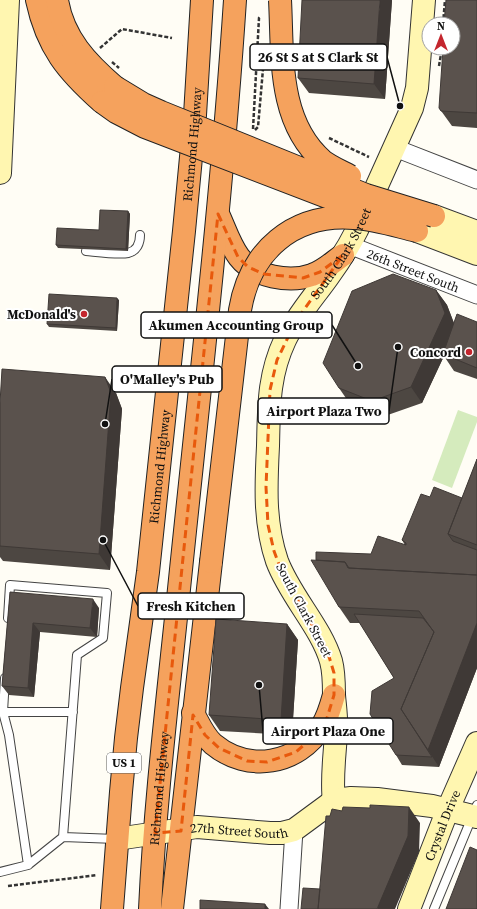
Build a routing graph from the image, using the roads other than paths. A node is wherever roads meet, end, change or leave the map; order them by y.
1 (8, 0) edge
2 (37, 0) edge
3 (57, 0) edge
4 (191, 0) edge
5 (202, 0) edge
6 (235, 0) edge
7 (280, 0) edge
8 (424, 0) edge
9 (199, 50) junction
10 (109, 95) junction
11 (394, 148) junction
12 (0, 165) edge
13 (0, 173) edge
14 (477, 180) edge
15 (218, 214) junction
16 (434, 216) junction
17 (416, 231) junction
18 (477, 232) edge
19 (140, 235) dead end
20 (346, 250) junction
21 (86, 251) edge
22 (477, 254) edge
23 (477, 295) edge
24 (8, 625) edge
25 (5, 672) edge
26 (334, 695) junction
27 (3, 712) junction
28 (73, 712) junction
29 (193, 714) junction
30 (477, 743) edge
31 (334, 802) junction
32 (448, 809) junction
33 (476, 811) edge
34 (294, 830) junction
35 (181, 831) junction
36 (155, 833) junction
37 (63, 837) junction
38 (118, 839) junction
39 (28, 865) junction
40 (0, 872) edge
41 (112, 909) edge
42 (150, 909) edge
43 (172, 909) edge
44 (289, 909) edge
45 (409, 909) edge
46 (434, 909) edge

1 - 12 street
2 - 10 highway
3 - 10 highway
4 - 9 highway
5 - 9 highway, Richmond Highway / US 1
6 - 15 highway, Richmond Highway / US 1
7 - 16 highway, bridge
8 - 11 street, South Clark Street
9 - 38 highway, Richmond Highway / US 1
10 - 16 highway, bridge
10 - 17 highway, bridge
11 - 14 street
11 - 20 street, South Clark Street
12 - 13 street
15 - 20 highway
15 - 36 highway, Richmond Highway / US 1
16 - 18 street
17 - 22 street
17 - 29 highway, bridge
19 - 21 lane
20 - 23 street, 26th Street South
20 - 26 street, South Clark Street
24 - 28 lane
25 - 27 lane
26 - 29 highway
26 - 31 street, South Clark Street
27 - 28 lane
27 - 39 lane
28 - 37 lane
29 - 35 highway
30 - 32 street, Crystal Drive
31 - 32 street, 27th Street South
31 - 34 street, 27th Street South
32 - 33 street, 27th Street South
32 - 45 street, Crystal Drive
33 - 46 lane
34 - 35 street, 27th Street South
34 - 44 street
35 - 36 street, 27th Street South
35 - 43 highway
36 - 38 street, 27th Street South
36 - 42 highway, Richmond Highway / US 1
37 - 38 lane
37 - 39 lane
38 - 41 highway, Richmond Highway / US 1
39 - 40 lane

